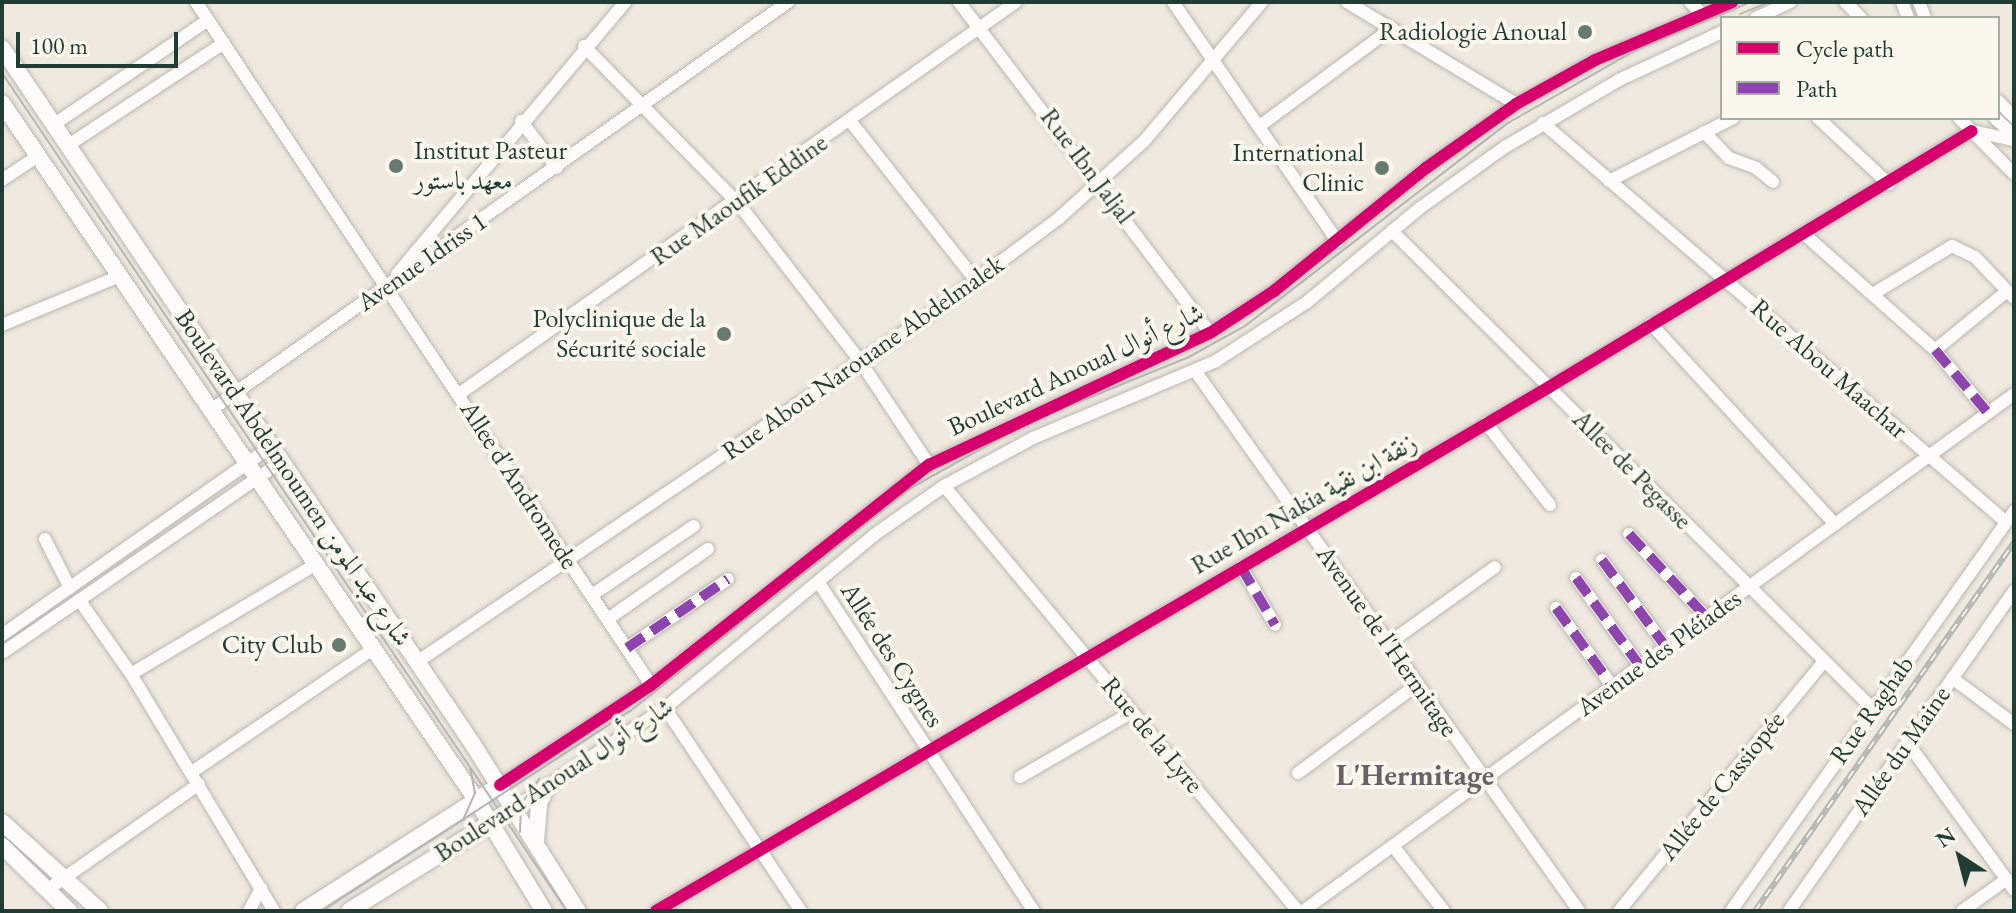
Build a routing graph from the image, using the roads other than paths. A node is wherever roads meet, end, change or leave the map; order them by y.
1 (196, 2) edge
2 (625, 2) edge
3 (788, 2) edge
4 (959, 2) edge
5 (1016, 2) edge
6 (1173, 2) edge
7 (1262, 2) edge
8 (1347, 2) edge
9 (1690, 2) edge
10 (1732, 2) edge
11 (1791, 2) edge
12 (1702, 14) junction
13 (1760, 16) edge
14 (208, 20) junction
15 (1392, 28) junction
16 (980, 29) junction
17 (1720, 33) edge
18 (224, 43) junction
19 (584, 46) junction
20 (2, 48) edge
21 (1215, 61) junction
22 (2, 103) edge
23 (1516, 104) junction
24 (643, 105) junction
25 (1729, 120) edge
26 (1820, 120) edge
27 (1997, 120) edge
28 (521, 121) junction
29 (851, 122) junction
30 (1543, 123) junction
31 (53, 125) junction
32 (1261, 125) junction
33 (1970, 125) edge
34 (1704, 132) junction
35 (2014, 138) edge
36 (67, 146) junction
37 (38, 156) junction
38 (557, 168) junction
39 (2014, 174) edge
40 (2, 180) edge
41 (1609, 181) junction
42 (1773, 182) dead end
43 (1889, 184) junction
44 (1101, 185) junction
45 (738, 203) junction
46 (1392, 231) junction
47 (1804, 234) junction
48 (1338, 242) junction
49 (120, 276) junction
50 (1726, 278) junction
51 (977, 282) junction
52 (388, 286) junction
53 (1873, 294) junction
54 (2011, 295) edge
55 (1651, 324) junction
56 (2, 325) edge
57 (1210, 333) junction
58 (1935, 350) junction
59 (860, 361) junction
60 (1196, 372) junction
61 (1549, 387) junction
62 (235, 393) junction
63 (459, 394) junction
64 (2014, 394) edge
65 (211, 410) junction
66 (1988, 413) junction
67 (1486, 423) junction
68 (272, 446) junction
69 (1929, 456) junction
70 (282, 461) junction
71 (247, 463) junction
72 (929, 465) junction
73 (258, 478) junction
74 (944, 486) junction
75 (1550, 505) dead end
76 (2014, 511) edge
77 (2006, 522) junction
78 (1835, 524) junction
79 (694, 526) dead end
80 (1307, 528) junction
81 (1629, 534) dead end
82 (45, 539) dead end
83 (708, 549) dead end
84 (1602, 560) dead end
85 (569, 561) junction
86 (316, 564) junction
87 (1241, 567) junction
88 (1495, 567) dead end
89 (1576, 578) dead end
90 (728, 579) dead end
91 (819, 583) junction
92 (1749, 587) junction
93 (70, 588) junction
94 (2014, 591) edge
95 (592, 595) junction
96 (80, 601) junction
97 (1556, 608) dead end
98 (1707, 618) junction
99 (608, 619) junction
100 (1275, 625) dead end
101 (2, 635) edge
102 (1389, 643) junction
103 (1666, 647) junction
104 (627, 648) junction
105 (373, 649) junction
106 (2, 653) edge
107 (1085, 655) junction
108 (1824, 661) junction
109 (417, 662) junction
110 (1640, 666) junction
111 (131, 674) junction
112 (1952, 678) junction
113 (1418, 684) junction
114 (651, 685) junction
115 (1612, 686) junction
116 (665, 708) junction
117 (1872, 708) junction
118 (1132, 712) junction
119 (2014, 724) edge
120 (1907, 742) junction
121 (927, 747) junction
122 (1298, 773) dead end
123 (460, 775) junction
124 (1020, 777) dead end
125 (196, 778) junction
126 (1485, 779) junction
127 (500, 785) junction
128 (547, 787) junction
129 (477, 801) junction
130 (514, 808) junction
131 (2, 822) edge
132 (491, 823) junction
133 (421, 834) junction
134 (536, 840) junction
135 (2, 846) edge
136 (1393, 846) junction
137 (758, 847) junction
138 (60, 879) junction
139 (2010, 884) edge
140 (261, 888) junction
141 (47, 890) junction
142 (69, 911) edge
143 (100, 911) edge
144 (249, 911) edge
145 (274, 911) edge
146 (303, 911) edge
147 (349, 911) edge
148 (544, 911) edge
149 (578, 911) edge
150 (656, 911) edge
151 (801, 911) edge
152 (1034, 911) edge
153 (1301, 911) edge
154 (1444, 911) edge
155 (1579, 911) edge
156 (1619, 911) edge
157 (1731, 911) edge
158 (1789, 911) edge
159 (1962, 911) edge

1 - 14 street, Allee d'Andromede
2 - 19 street
3 - 24 street, Avenue Idriss 1
4 - 16 street, Rue Ibn Jaljal
5 - 16 street, Rue Maoufik Eddine
6 - 21 street
7 - 21 street, Rue Abou Narouane Abdelmalek
8 - 15 street
9 - 12 street
10 - 12 street, Boulevard Anoual شارع أنوال
11 - 13 street
12 - 23 street, Boulevard Anoual شارع أنوال
14 - 18 street, Allee d'Andromede
14 - 31 street
15 - 23 street
15 - 32 street
16 - 29 street, Rue Maoufik Eddine
16 - 44 street, Rue Ibn Jaljal
17 - 30 street, Boulevard Anoual شارع أنوال
18 - 36 street
18 - 52 street, Allee d'Andromede
19 - 24 street
19 - 28 street
20 - 31 main road, Boulevard Abdelmoumen شارع عبد المومن
21 - 32 street
21 - 44 street, Rue Abou Narouane Abdelmalek
22 - 37 main road, Boulevard Abdelmoumen شارع عبد المومن
23 - 48 street, Boulevard Anoual شارع أنوال
24 - 38 street, Avenue Idriss 1
24 - 45 street
25 - 34 street
26 - 43 street
27 - 35 street
28 - 38 street
28 - 52 street
29 - 45 street, Rue Maoufik Eddine
29 - 51 street
30 - 41 street, Rue Abou Maachar
30 - 46 street, Boulevard Anoual شارع أنوال
31 - 36 main road, Boulevard Abdelmoumen شارع عبد المومن
32 - 48 street
33 - 35 street
33 - 39 street
33 - 43 street, Rue Ibn Nakia زنقة ابن نقية
34 - 41 street
34 - 42 street
36 - 62 main road, Boulevard Abdelmoumen شارع عبد المومن
37 - 40 street
37 - 49 main road, Boulevard Abdelmoumen شارع عبد المومن
38 - 52 street, Avenue Idriss 1
41 - 50 street, Rue Abou Maachar
43 - 47 street, Rue Ibn Nakia زنقة ابن نقية
44 - 51 street, Rue Abou Narouane Abdelmalek
44 - 57 street, Rue Ibn Jaljal
45 - 59 street
45 - 63 street, Rue Maoufik Eddine
46 - 60 street, Boulevard Anoual شارع أنوال
46 - 61 street, Allee de Pegasse
47 - 50 street, Rue Ibn Nakia زنقة ابن نقية
47 - 53 street
48 - 57 street, Boulevard Anoual شارع أنوال
49 - 56 street
49 - 65 main road, Boulevard Abdelmoumen شارع عبد المومن
50 - 55 street, Rue Ibn Nakia زنقة ابن نقية
50 - 69 street, Rue Abou Maachar
51 - 59 street, Rue Abou Narouane Abdelmalek
52 - 62 street, Avenue Idriss 1
52 - 63 street, Allee d'Andromede
53 - 54 street
53 - 58 street
54 - 58 street
55 - 61 street, Rue Ibn Nakia زنقة ابن نقية
55 - 78 street
57 - 72 street, Boulevard Anoual شارع أنوال
58 - 66 street
59 - 72 street
59 - 85 street, Rue Abou Narouane Abdelmalek
60 - 74 street, Boulevard Anoual شارع أنوال
60 - 80 street, Avenue de l'Hermitage
61 - 67 street, Rue Ibn Nakia زنقة ابن نقية
61 - 92 street, Allee de Pegasse
62 - 65 street, Avenue Idriss 1
62 - 68 main road, Boulevard Abdelmoumen شارع عبد المومن
63 - 85 street, Allee d'Andromede
64 - 66 street, Avenue des Pléiades
65 - 71 main road, Boulevard Abdelmoumen شارع عبد المومن
66 - 69 street, Avenue des Pléiades
67 - 75 street
67 - 80 street, Rue Ibn Nakia زنقة ابن نقية
68 - 70 main road, Boulevard Abdelmoumen شارع عبد المومن
68 - 71 street
69 - 77 street, Rue Abou Maachar
69 - 78 street, Avenue des Pléiades
70 - 73 street
70 - 109 main road, Boulevard Abdelmoumen شارع عبد المومن
71 - 73 main road, Boulevard Abdelmoumen شارع عبد المومن
71 - 93 street
72 - 114 street, Boulevard Anoual شارع أنوال
73 - 86 main road, Boulevard Abdelmoumen شارع عبد المومن
73 - 96 street
74 - 91 street, Boulevard Anoual شارع أنوال
74 - 107 street, Rue de la Lyre
76 - 77 street, Rue Raghab
77 - 117 street, Rue Raghab
78 - 92 street, Avenue des Pléiades
79 - 95 street
80 - 87 street, Rue Ibn Nakia زنقة ابن نقية
80 - 102 street, Avenue de l'Hermitage
81 - 98 street
82 - 93 street
83 - 99 street
84 - 103 street
85 - 95 street, Allee d'Andromede
85 - 109 street, Rue Abou Narouane Abdelmalek
86 - 105 main road, Boulevard Abdelmoumen شارع عبد المومن
86 - 111 street
87 - 100 street
87 - 107 street, Rue Ibn Nakia زنقة ابن نقية
88 - 102 street
89 - 110 street
90 - 104 street
91 - 116 street, Boulevard Anoual شارع أنوال
91 - 121 street, Allée des Cygnes
92 - 98 street, Avenue des Pléiades
92 - 108 street, Allee de Pegasse
93 - 101 street
94 - 112 street, Allée du Maine
95 - 99 street, Allee d'Andromede
96 - 106 street
96 - 111 street
97 - 115 street
98 - 103 street, Avenue des Pléiades
99 - 104 street, Allee d'Andromede
102 - 113 street, Avenue de l'Hermitage
103 - 110 street, Avenue des Pléiades
104 - 114 street, Allee d'Andromede
105 - 123 main road, Boulevard Abdelmoumen شارع عبد المومن
105 - 125 street
107 - 118 street, Rue de la Lyre
107 - 121 street, Rue Ibn Nakia زنقة ابن نقية
108 - 117 street, Allee de Pegasse
108 - 156 street, Allée de Cassiopée
109 - 127 main road, Boulevard Abdelmoumen شارع عبد المومن
110 - 115 street, Avenue des Pléiades
111 - 125 street
112 - 119 street
112 - 120 street, Allée du Maine
113 - 122 street
113 - 126 street, Avenue de l'Hermitage
114 - 127 street, Boulevard Anoual شارع أنوال
115 - 126 street, Avenue des Pléiades
116 - 128 street, Boulevard Anoual شارع أنوال
116 - 137 street
117 - 157 street, Rue Raghab
118 - 124 street
118 - 153 street, Rue de la Lyre
120 - 139 street
120 - 158 street, Allée du Maine
121 - 137 street, Rue Ibn Nakia زنقة ابن نقية
121 - 152 street, Allée des Cygnes
123 - 129 main road, Boulevard Abdelmoumen شارع عبد المومن
123 - 133 main road
125 - 138 street
125 - 140 street
126 - 136 street, Avenue des Pléiades
126 - 155 street, Avenue de l'Hermitage
127 - 129 main road, Boulevard Anoual شارع أنوال
127 - 130 main road, Boulevard Abdelmoumen شارع عبد المومن
128 - 130 street, Boulevard Anoual شارع أنوال
128 - 134 main road
129 - 132 main road, Boulevard Abdelmoumen شارع عبد المومن
129 - 133 main road, Boulevard Anoual شارع أنوال
130 - 132 main road, Boulevard Anoual شارع أنوال
130 - 134 main road, Boulevard Abdelmoumen شارع عبد المومن
131 - 138 main road
132 - 147 main road, Boulevard Anoual شارع أنوال
132 - 148 main road, Boulevard Abdelmoumen شارع عبد المومن
133 - 146 main road, Boulevard Anoual شارع أنوال
134 - 149 main road, Boulevard Abdelmoumen شارع عبد المومن
135 - 141 main road
136 - 153 street, Avenue des Pléiades
136 - 154 street
137 - 150 street, Rue Ibn Nakia زنقة ابن نقية
137 - 151 street
138 - 141 street
138 - 143 main road
139 - 159 street
140 - 144 street
140 - 145 street
141 - 142 main road

